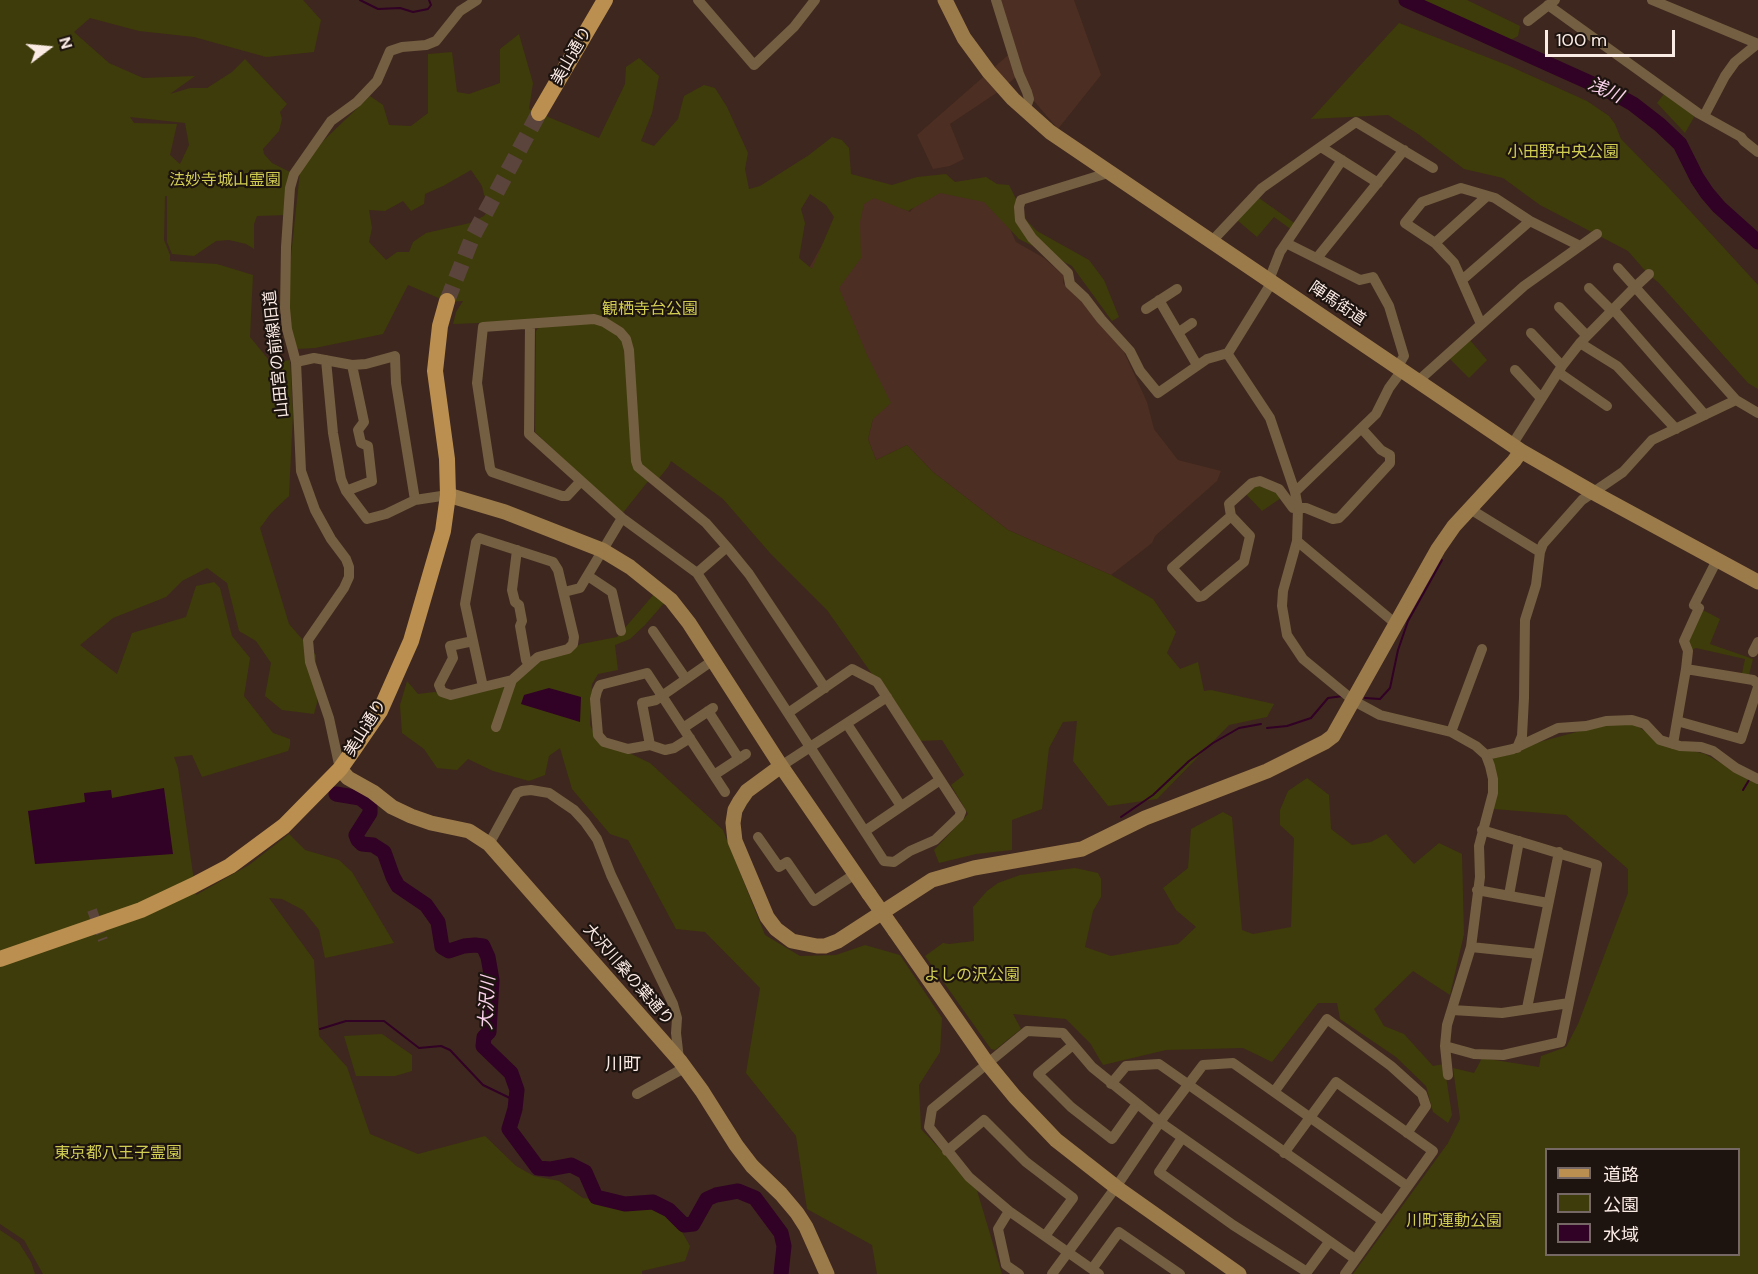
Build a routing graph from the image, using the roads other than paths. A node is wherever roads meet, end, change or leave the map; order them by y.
1 (477, 0) edge
2 (605, 0) edge
3 (698, 0) edge
4 (815, 0) edge
5 (945, 0) edge
6 (996, 0) edge
7 (1652, 0) edge
8 (1552, 3) edge
9 (1672, 3) edge
10 (1528, 21) dead end
11 (1758, 44) edge
12 (1025, 110) junction
13 (539, 113) tunnel mouth
14 (1704, 116) junction
15 (1321, 147) junction
16 (1404, 150) junction
17 (1758, 152) edge
18 (1342, 160) junction
19 (1433, 168) dead end
20 (1110, 172) junction
21 (1378, 183) junction
22 (1487, 196) junction
23 (1530, 221) junction
24 (1597, 234) dead end
25 (1212, 241) junction
26 (1286, 243) junction
27 (1435, 243) junction
28 (1580, 246) junction
29 (1317, 258) junction
30 (1618, 268) dead end
31 (1649, 274) dead end
32 (1462, 280) junction
33 (1271, 281) junction
34 (1635, 287) junction
35 (1589, 288) dead end
36 (1177, 289) dead end
37 (1159, 300) junction
38 (447, 301) tunnel mouth
39 (1559, 307) dead end
40 (1146, 309) dead end
41 (1612, 310) junction
42 (1192, 323) dead end
43 (530, 324) junction
44 (1481, 324) junction
45 (1179, 332) junction
46 (1531, 333) dead end
47 (1584, 339) junction
48 (1228, 352) junction
49 (326, 360) junction
50 (296, 362) junction
51 (352, 365) junction
52 (1197, 365) junction
53 (1400, 368) junction
54 (1515, 369) dead end
55 (1560, 369) junction
56 (1418, 381) junction
57 (1540, 397) junction
58 (1736, 400) junction
59 (1607, 406) dead end
60 (1758, 413) edge
61 (1705, 415) junction
62 (1362, 429) junction
63 (1676, 429) junction
64 (1516, 448) junction
65 (580, 482) junction
66 (346, 491) junction
67 (1295, 492) junction
68 (1594, 493) junction
69 (448, 495) junction
70 (415, 500) junction
71 (1299, 508) junction
72 (1470, 509) junction
73 (1231, 516) junction
74 (622, 518) junction
75 (1297, 541) junction
76 (727, 547) junction
77 (517, 550) junction
78 (602, 550) junction
79 (1540, 552) junction
80 (1717, 560) junction
81 (697, 573) junction
82 (588, 576) junction
83 (1758, 582) edge
84 (564, 592) junction
85 (1396, 624) junction
86 (621, 631) dead end
87 (653, 631) dead end
88 (473, 640) junction
89 (1482, 649) dead end
90 (712, 661) junction
91 (529, 665) junction
92 (1686, 669) junction
93 (686, 679) junction
94 (512, 680) junction
95 (1758, 685) edge
96 (483, 687) junction
97 (825, 688) junction
98 (662, 696) junction
99 (887, 697) junction
100 (1354, 701) junction
101 (788, 713) junction
102 (1677, 721) junction
103 (847, 724) junction
104 (496, 727) dead end
105 (683, 728) junction
106 (1451, 732) junction
107 (690, 738) junction
108 (1673, 744) junction
109 (650, 745) junction
110 (811, 748) junction
111 (1517, 748) junction
112 (1486, 755) junction
113 (781, 766) junction
114 (340, 769) junction
115 (714, 775) junction
116 (1758, 779) edge
117 (940, 780) junction
118 (725, 792) dead end
119 (901, 806) junction
120 (1482, 830) junction
121 (865, 831) junction
122 (758, 837) dead end
123 (1519, 841) junction
124 (489, 844) junction
125 (1558, 852) junction
126 (855, 874) junction
127 (1477, 890) junction
128 (1509, 895) junction
129 (1548, 903) junction
130 (1471, 947) junction
131 (1538, 954) junction
132 (0, 959) edge
133 (1569, 1003) junction
134 (1527, 1008) junction
135 (1452, 1010) junction
136 (1073, 1045) junction
137 (1445, 1046) junction
138 (987, 1063) junction
139 (682, 1064) junction
140 (1448, 1075) dead end
141 (1112, 1084) junction
142 (1188, 1085) junction
143 (1274, 1092) junction
144 (637, 1094) dead end
145 (1137, 1104) junction
146 (1310, 1118) junction
147 (1160, 1122) junction
148 (1407, 1133) junction
149 (1182, 1138) junction
150 (947, 1151) junction
151 (1284, 1153) junction
152 (1407, 1186) junction
153 (1116, 1187) junction
154 (1009, 1211) junction
155 (1383, 1221) junction
156 (1045, 1236) junction
157 (1329, 1242) junction
158 (1068, 1252) junction
159 (1355, 1259) junction
160 (1095, 1271) edge
161 (827, 1274) edge
162 (1019, 1274) edge
163 (1052, 1274) edge
164 (1179, 1274) edge
165 (1239, 1274) edge
166 (1344, 1274) edge

1 - 50 street, 山田宮の前線旧道
2 - 13 main road, 美山通り
3 - 4 street
5 - 12 street, 陣馬街道
6 - 12 street
7 - 9 street
8 - 10 street
8 - 14 street
9 - 11 street
11 - 14 street
12 - 20 street, 陣馬街道
14 - 17 street
15 - 16 street
15 - 18 street
15 - 25 street
16 - 19 street
16 - 21 street
18 - 21 street
18 - 26 street
20 - 25 street, 陣馬街道
20 - 52 street
21 - 29 street
22 - 23 street
22 - 27 street
22 - 27 street
23 - 28 street
23 - 32 street
24 - 28 street
25 - 33 street, 陣馬街道
26 - 29 street
26 - 33 street
27 - 32 street
28 - 44 street
29 - 53 street
30 - 34 street
31 - 34 street
32 - 44 street
33 - 48 street
33 - 53 street, 陣馬街道
34 - 41 street
34 - 58 street
35 - 41 street
36 - 37 street
37 - 40 street
37 - 45 street
38 - 69 main road, 美山通り
39 - 47 street
41 - 47 street
41 - 61 street
42 - 45 street
43 - 65 street
43 - 65 street
43 - 76 street
44 - 56 street
45 - 52 street
46 - 55 street
47 - 55 street
47 - 63 street
48 - 52 street
48 - 67 street
49 - 50 street
49 - 51 street
49 - 66 street
50 - 114 street, 山田宮の前線旧道
51 - 66 street
51 - 70 street
53 - 56 street, 陣馬街道
53 - 62 street
54 - 57 street
55 - 57 street
55 - 59 street
56 - 64 street, 陣馬街道
57 - 64 street
58 - 60 street
58 - 61 street
61 - 63 street
62 - 67 street
62 - 71 street
63 - 68 street
64 - 68 street, 陣馬街道
64 - 72 street
65 - 74 street
66 - 70 street
67 - 71 street
68 - 79 street
68 - 80 street, 陣馬街道
69 - 70 street
69 - 78 street
69 - 114 main road, 美山通り
71 - 73 street
71 - 75 street
72 - 79 street
72 - 85 street
73 - 73 street
74 - 78 street
74 - 81 street
75 - 85 street
75 - 100 street
76 - 81 street
76 - 97 street
77 - 84 street
77 - 88 street
77 - 91 street
78 - 82 street
78 - 90 street
79 - 111 street
80 - 83 street, 陣馬街道
80 - 92 street
81 - 101 street
82 - 84 street
82 - 86 street
84 - 91 street
85 - 100 street
87 - 93 street
88 - 96 street
88 - 96 street
89 - 106 street
90 - 93 street
90 - 113 street
91 - 94 street
92 - 95 street
92 - 102 street
93 - 98 street
94 - 96 street
94 - 104 street
95 - 102 street
97 - 99 street
97 - 101 street
98 - 105 street
98 - 109 street
98 - 109 street
99 - 103 street
99 - 117 street
100 - 106 street
100 - 113 street
101 - 110 street
102 - 108 street
103 - 110 street
103 - 119 street
105 - 107 street
105 - 115 street
106 - 112 street
107 - 109 street
107 - 115 street
108 - 111 street
108 - 116 street
110 - 113 street
110 - 121 street
111 - 112 street
112 - 120 street
113 - 126 street
114 - 124 street, 大沢川桑の葉通り
114 - 132 main road, 美山通り
115 - 118 street
117 - 119 street
117 - 121 street
119 - 121 street
120 - 123 street
120 - 127 street
122 - 126 street
123 - 125 street
123 - 128 street
124 - 139 street, 大沢川桑の葉通り
124 - 139 street
125 - 129 street
125 - 133 street
126 - 138 street, bridge
127 - 128 street
127 - 130 street
128 - 129 street
129 - 131 street
130 - 131 street
130 - 135 street
131 - 134 street
133 - 134 street
133 - 137 street
134 - 135 street
135 - 137 street
136 - 138 street
136 - 141 street
136 - 145 street
137 - 140 street
138 - 150 street
138 - 153 street
139 - 144 street
139 - 161 street, 大沢川桑の葉通り
141 - 142 street
141 - 145 street
142 - 143 street
142 - 147 street
142 - 151 street
143 - 146 street
143 - 148 street
145 - 147 street
146 - 148 street
146 - 151 street
146 - 152 street
147 - 149 street
147 - 153 street
148 - 152 street
149 - 157 street
149 - 157 street
150 - 154 street
150 - 156 street
151 - 155 street
152 - 155 street
153 - 158 street
153 - 165 street
154 - 156 street
154 - 162 street
155 - 159 street
156 - 158 street
157 - 159 street
158 - 160 street
158 - 163 street
159 - 166 street
160 - 164 street

